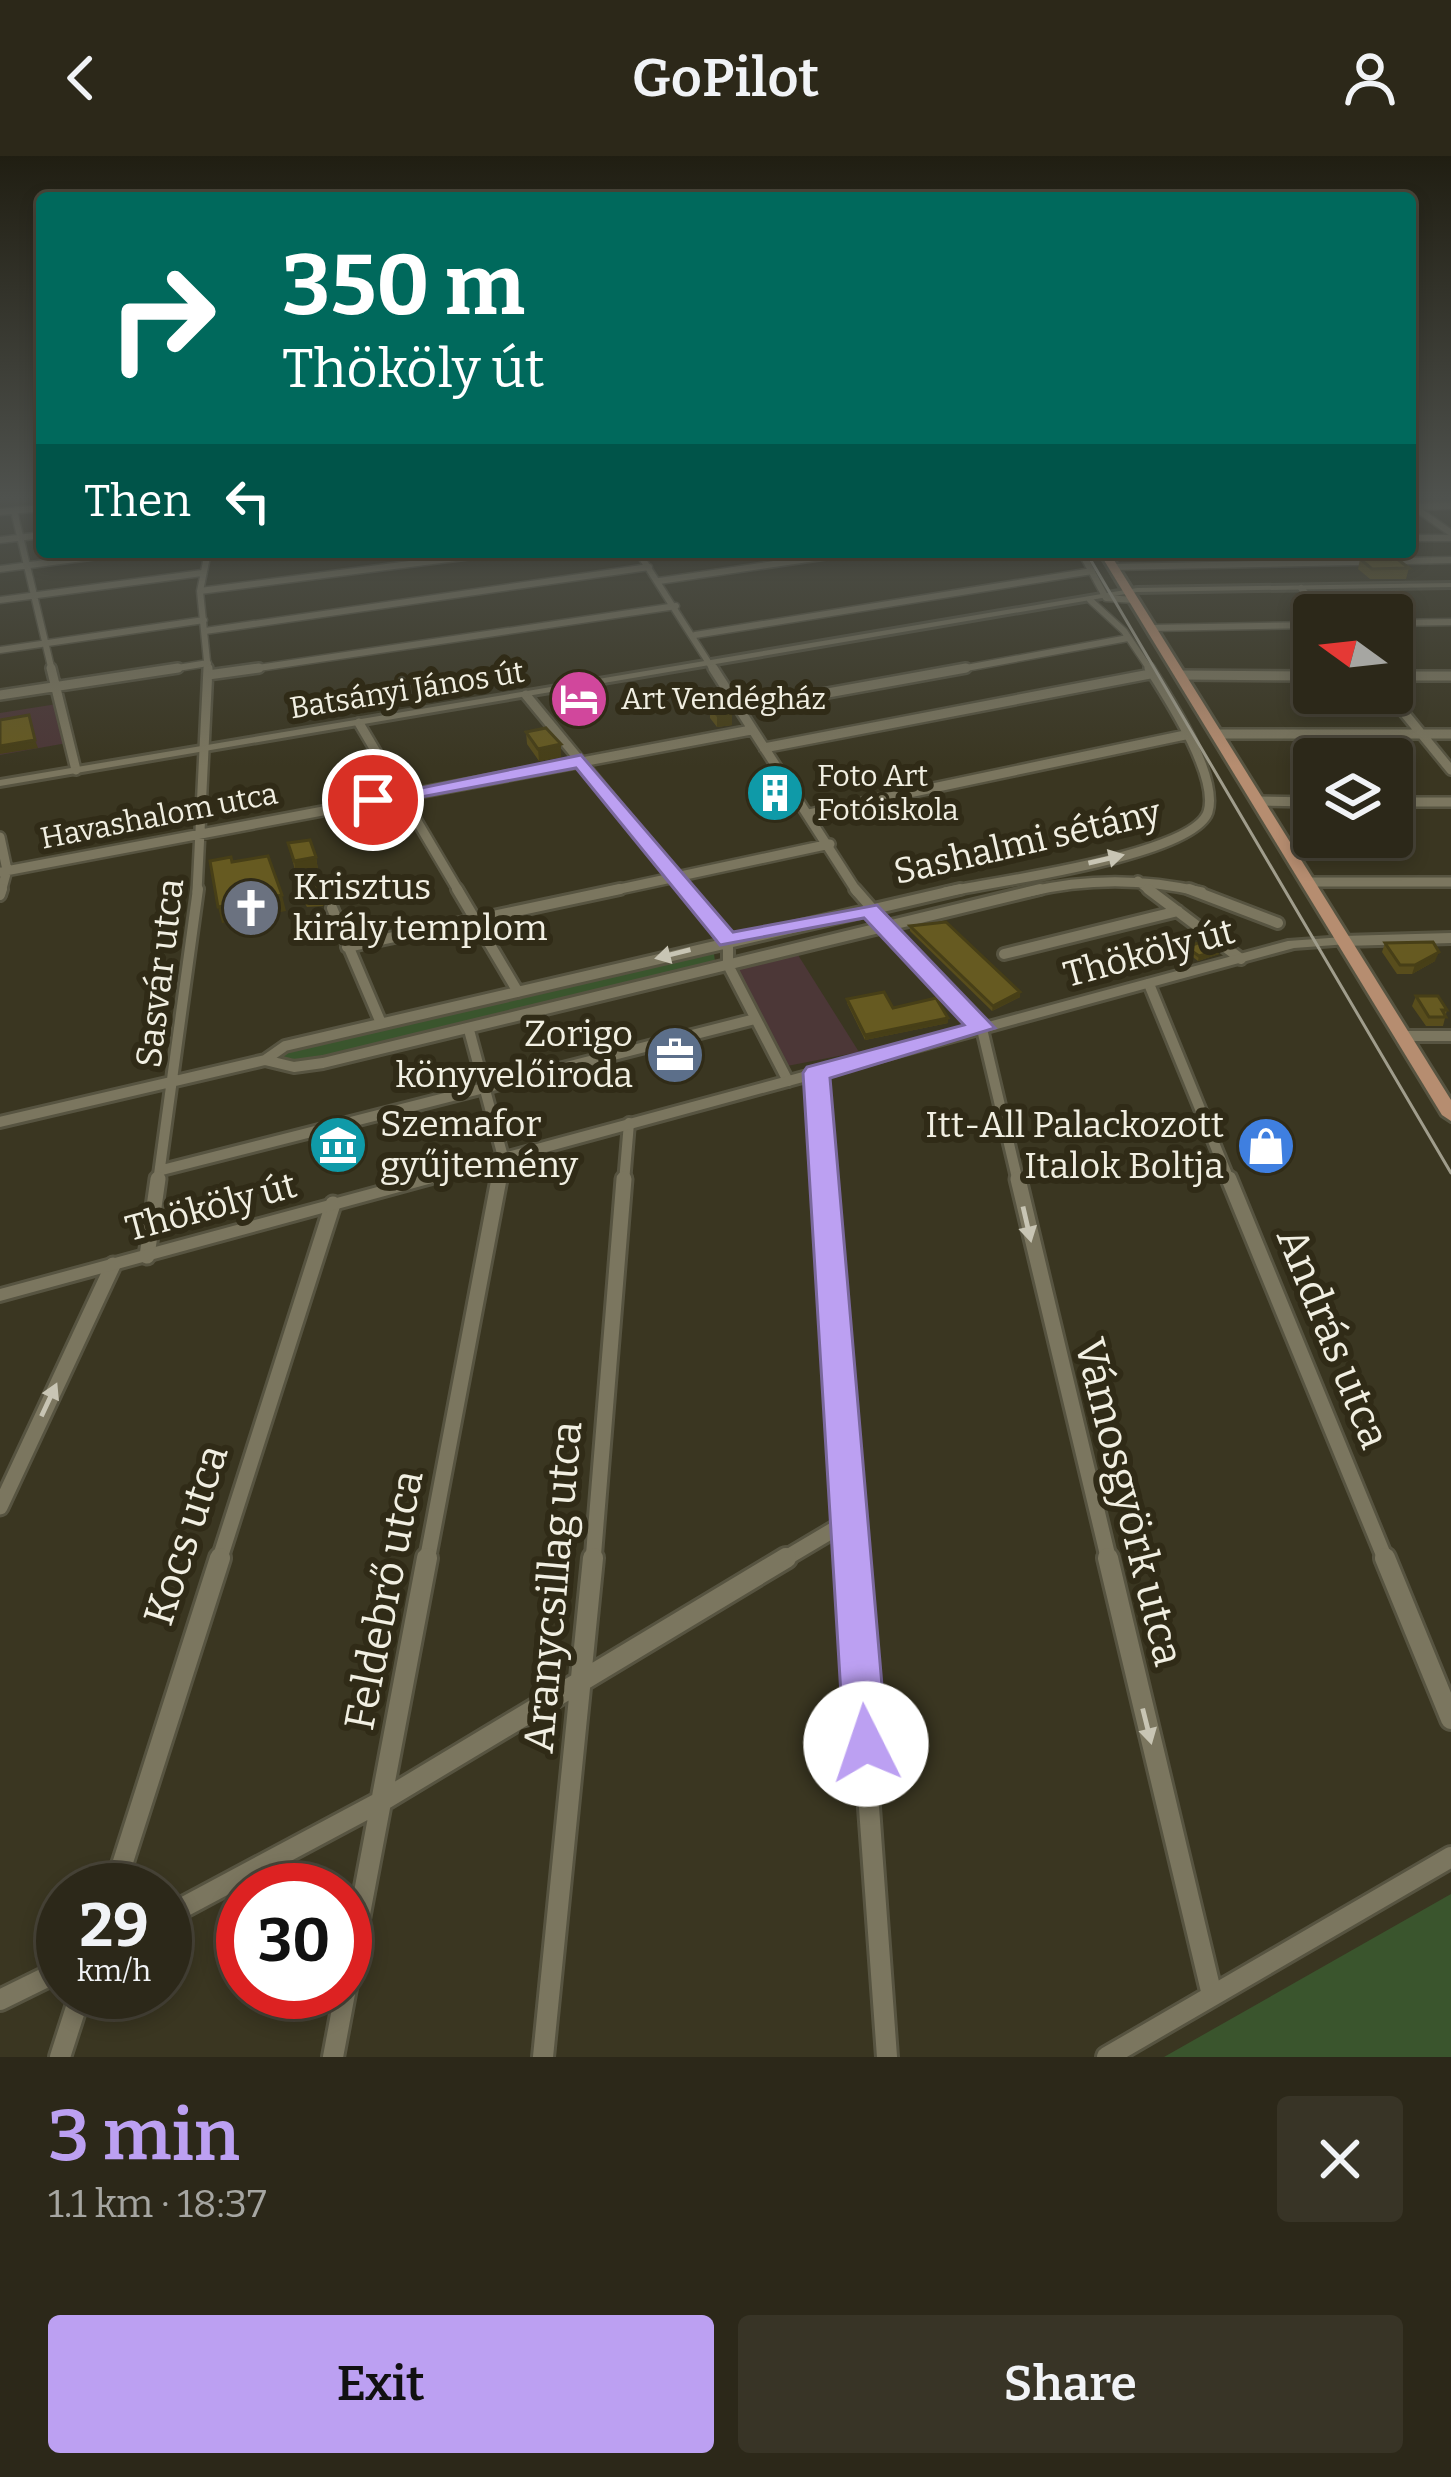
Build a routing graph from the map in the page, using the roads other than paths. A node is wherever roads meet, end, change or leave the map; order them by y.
1 (1301, 588) edge
2 (33, 589) edge
3 (80, 589) edge
4 (218, 589) edge
5 (485, 589) edge
6 (664, 589) edge
7 (987, 589) edge
8 (1101, 589) edge
9 (1126, 589) edge
10 (1286, 589) edge
11 (200, 591) joint
12 (1306, 594) edge
13 (34, 595) junction
14 (1131, 596) junction
15 (1106, 598) junction
16 (0, 600) edge
17 (1090, 600) junction
18 (676, 606) junction
19 (1451, 622) edge
20 (1413, 623) edge
21 (1293, 625) edge
22 (204, 626) junction
23 (1151, 628) junction
24 (695, 635) junction
25 (1128, 638) junction
26 (46, 643) junction
27 (0, 650) edge
28 (714, 663) junction
29 (208, 669) junction
30 (1150, 674) junction
31 (1180, 675) junction
32 (1293, 676) edge
33 (1413, 676) edge
34 (1451, 676) edge
35 (56, 686) junction
36 (0, 694) edge
37 (526, 695) junction
38 (739, 709) junction
39 (1405, 714) edge
40 (359, 723) junction
41 (752, 730) junction
42 (1216, 734) junction
43 (1422, 734) junction
44 (1451, 734) edge
45 (1185, 735) junction
46 (207, 748) junction
47 (764, 748) junction
48 (581, 761) junction
49 (76, 770) junction
50 (1451, 770) edge
51 (0, 783) edge
52 (401, 794) junction
53 (1257, 801) junction
54 (1293, 802) edge
55 (1413, 802) edge
56 (1451, 802) edge
57 (809, 814) junction
58 (203, 831) junction
59 (0, 837) edge
60 (830, 844) junction
61 (4, 871) edge
62 (674, 877) junction
63 (1021, 879) junction
64 (1138, 880) junction
65 (1306, 882) junction
66 (1451, 882) edge
67 (1032, 890) junction
68 (0, 895) edge
69 (332, 908) dead end
70 (869, 910) junction
71 (1178, 911) junction
72 (474, 920) junction
73 (1278, 923) dead end
74 (881, 925) junction
75 (1451, 938) edge
76 (728, 940) junction
77 (1343, 941) junction
78 (347, 947) junction
79 (1004, 954) dead end
80 (1241, 958) junction
81 (728, 965) junction
82 (1148, 984) junction
83 (518, 992) junction
84 (755, 1019) junction
85 (381, 1023) junction
86 (982, 1028) junction
87 (470, 1030) junction
88 (1402, 1036) junction
89 (1451, 1036) edge
90 (265, 1060) junction
91 (816, 1073) junction
92 (788, 1081) junction
93 (174, 1082) junction
94 (488, 1088) junction
95 (1451, 1115) edge
96 (0, 1122) edge
97 (629, 1123) junction
98 (503, 1157) junction
99 (162, 1170) junction
100 (333, 1204) junction
101 (147, 1256) junction
102 (112, 1265) junction
103 (0, 1295) edge
104 (0, 1507) edge
105 (850, 1520) junction
106 (583, 1676) junction
107 (1451, 1719) edge
108 (382, 1802) junction
109 (1451, 1857) edge
110 (123, 1863) edge
111 (192, 1903) edge
112 (36, 1983) edge
113 (1211, 1991) junction
114 (0, 2000) edge
115 (72, 2019) edge
116 (60, 2057) edge
117 (333, 2057) edge
118 (543, 2057) edge
119 (887, 2057) edge
120 (1107, 2057) edge

1 - 12 street
2 - 13 street
3 - 13 street
4 - 11 street
5 - 22 street
6 - 18 street
7 - 24 street
8 - 15 street
9 - 14 main road
10 - 14 street, Batsányi János út
11 - 22 street, Sasvár utca
13 - 16 street
13 - 26 street
14 - 15 street, Batsányi János út
14 - 23 main road
15 - 17 street, Batsányi János út
17 - 25 street
17 - 28 street, Batsányi János út
18 - 24 street
18 - 29 street
19 - 20 street
21 - 23 street
22 - 26 street
22 - 29 street, Sasvár utca
23 - 31 main road
24 - 28 street
25 - 30 street
25 - 38 street
26 - 27 street
26 - 35 street
28 - 37 street, Batsányi János út
28 - 38 street
29 - 35 street
29 - 46 street, Sasvár utca
30 - 45 street
30 - 47 street
31 - 32 street
31 - 42 main road
33 - 34 street
35 - 36 street
35 - 49 street
37 - 40 street, Batsányi János út
37 - 48 street
38 - 41 street
39 - 43 street
40 - 46 street, Batsányi János út
40 - 52 street
41 - 47 street
41 - 48 street, Havashalom utca
42 - 43 street
42 - 53 main road
43 - 44 street
43 - 50 street
45 - 57 street
63 -> 45 street, Sashalmi sétány
46 - 49 street, Batsányi János út
46 - 58 street, Sasvár utca
47 - 57 street
48 - 52 street, Havashalom utca
48 - 62 street
49 - 51 street, Batsányi János út
52 - 58 street, Havashalom utca
52 - 72 street
53 - 54 street
53 - 65 main road
55 - 56 street
57 - 60 street
58 - 61 street, Havashalom utca
58 - 93 street, Sasvár utca
59 - 61 street
60 - 62 street
60 - 70 street
61 - 68 street
62 - 72 street
62 - 76 street
63 - 67 street
63 - 70 street, Sashalmi sétány
64 - 67 street, Sashalmi sétány
64 - 71 street
64 - 73 street, Sashalmi sétány
65 - 66 street
65 - 77 main road
67 - 74 street, Sashalmi sétány
69 - 78 street
70 - 74 street
70 - 76 street, Sashalmi sétány
71 - 79 street
71 - 80 street
72 - 78 street
72 - 83 street
74 - 81 street, Sashalmi sétány
74 - 86 street
75 - 77 street
76 - 81 street
76 -> 83 street, Sashalmi sétány
77 - 80 street, Thököly út
77 - 88 main road
78 - 85 street
80 - 82 street, Thököly út
81 - 84 street
81 - 87 street, Sashalmi sétány
82 - 86 street, Thököly út
82 - 107 street, András utca
83 - 85 street, Sashalmi sétány
84 - 92 street
84 - 94 street
85 - 90 street, Sashalmi sétány
86 - 91 street, Thököly út
86 -> 113 street, Vámosgyörk utca
87 - 90 street, Sashalmi sétány
87 - 94 street
88 - 89 street
88 - 95 main road
90 - 93 street, Sashalmi sétány
91 - 92 street, Thököly út
91 - 105 street
92 - 97 street, Thököly út
93 - 96 street, Sashalmi sétány
93 - 99 street, Sasvár utca
94 - 98 street
94 - 99 street
97 - 98 street, Thököly út
97 - 106 street, Aranycsillag utca
98 - 100 street, Thököly út
98 - 108 street, Feldebrő utca
99 - 101 street, Sasvár utca
100 - 101 street, Thököly út
100 - 110 street, Kocs utca
101 - 102 street, Thököly út
102 - 103 street, Thököly út
104 -> 102 street
105 - 106 street
105 - 119 street
106 - 108 street
106 - 118 street, Aranycsillag utca
108 - 111 street
108 - 117 street, Feldebrő utca
109 - 113 street
112 - 114 street
113 - 120 street
115 - 116 street

